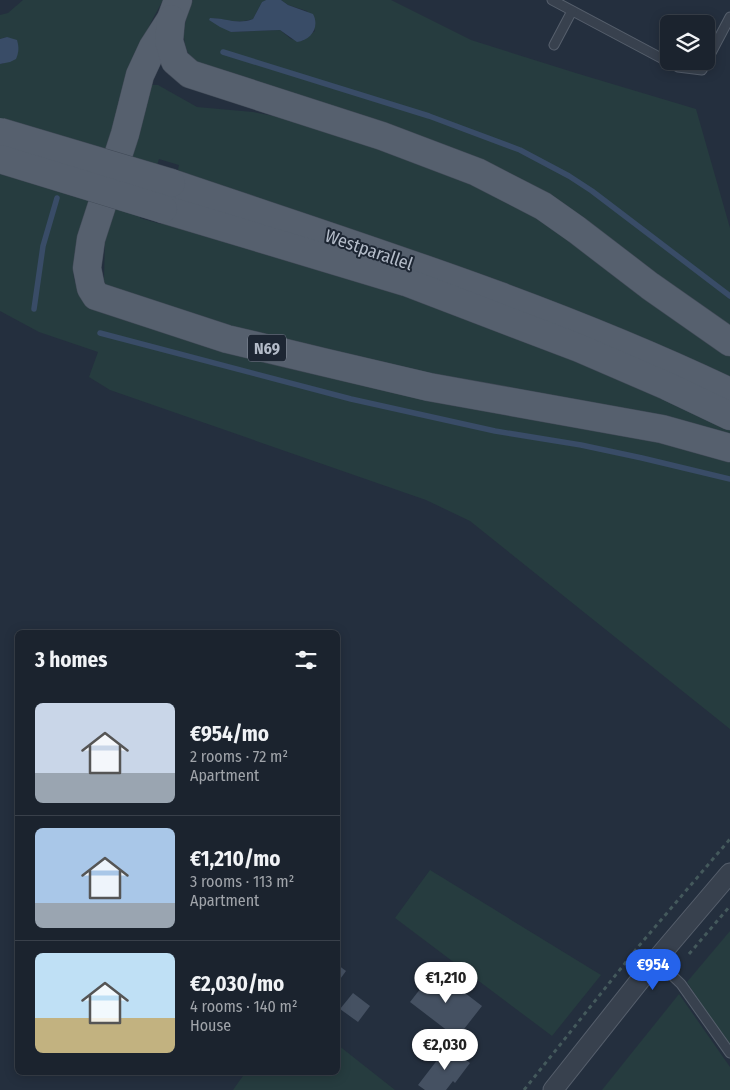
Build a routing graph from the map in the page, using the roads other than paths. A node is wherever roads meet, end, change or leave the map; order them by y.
1 (552, 0) edge
2 (175, 9) edge
3 (572, 11) junction
4 (730, 17) edge
5 (554, 45) dead end
6 (0, 132) edge
7 (0, 159) edge
8 (730, 342) edge
9 (730, 392) edge
10 (730, 416) edge
11 (730, 448) edge
12 (730, 872) edge
13 (656, 960) junction
14 (730, 1053) edge
15 (553, 1090) edge

1 - 3 lane
2 - 8 main road, N69
2 - 11 main road, N69
3 - 4 lane
3 - 5 lane
6 - 9 main road, Westparallel, bridge
7 - 10 main road, Westparallel, bridge
12 - 13 street
13 - 14 lane
13 - 15 street

